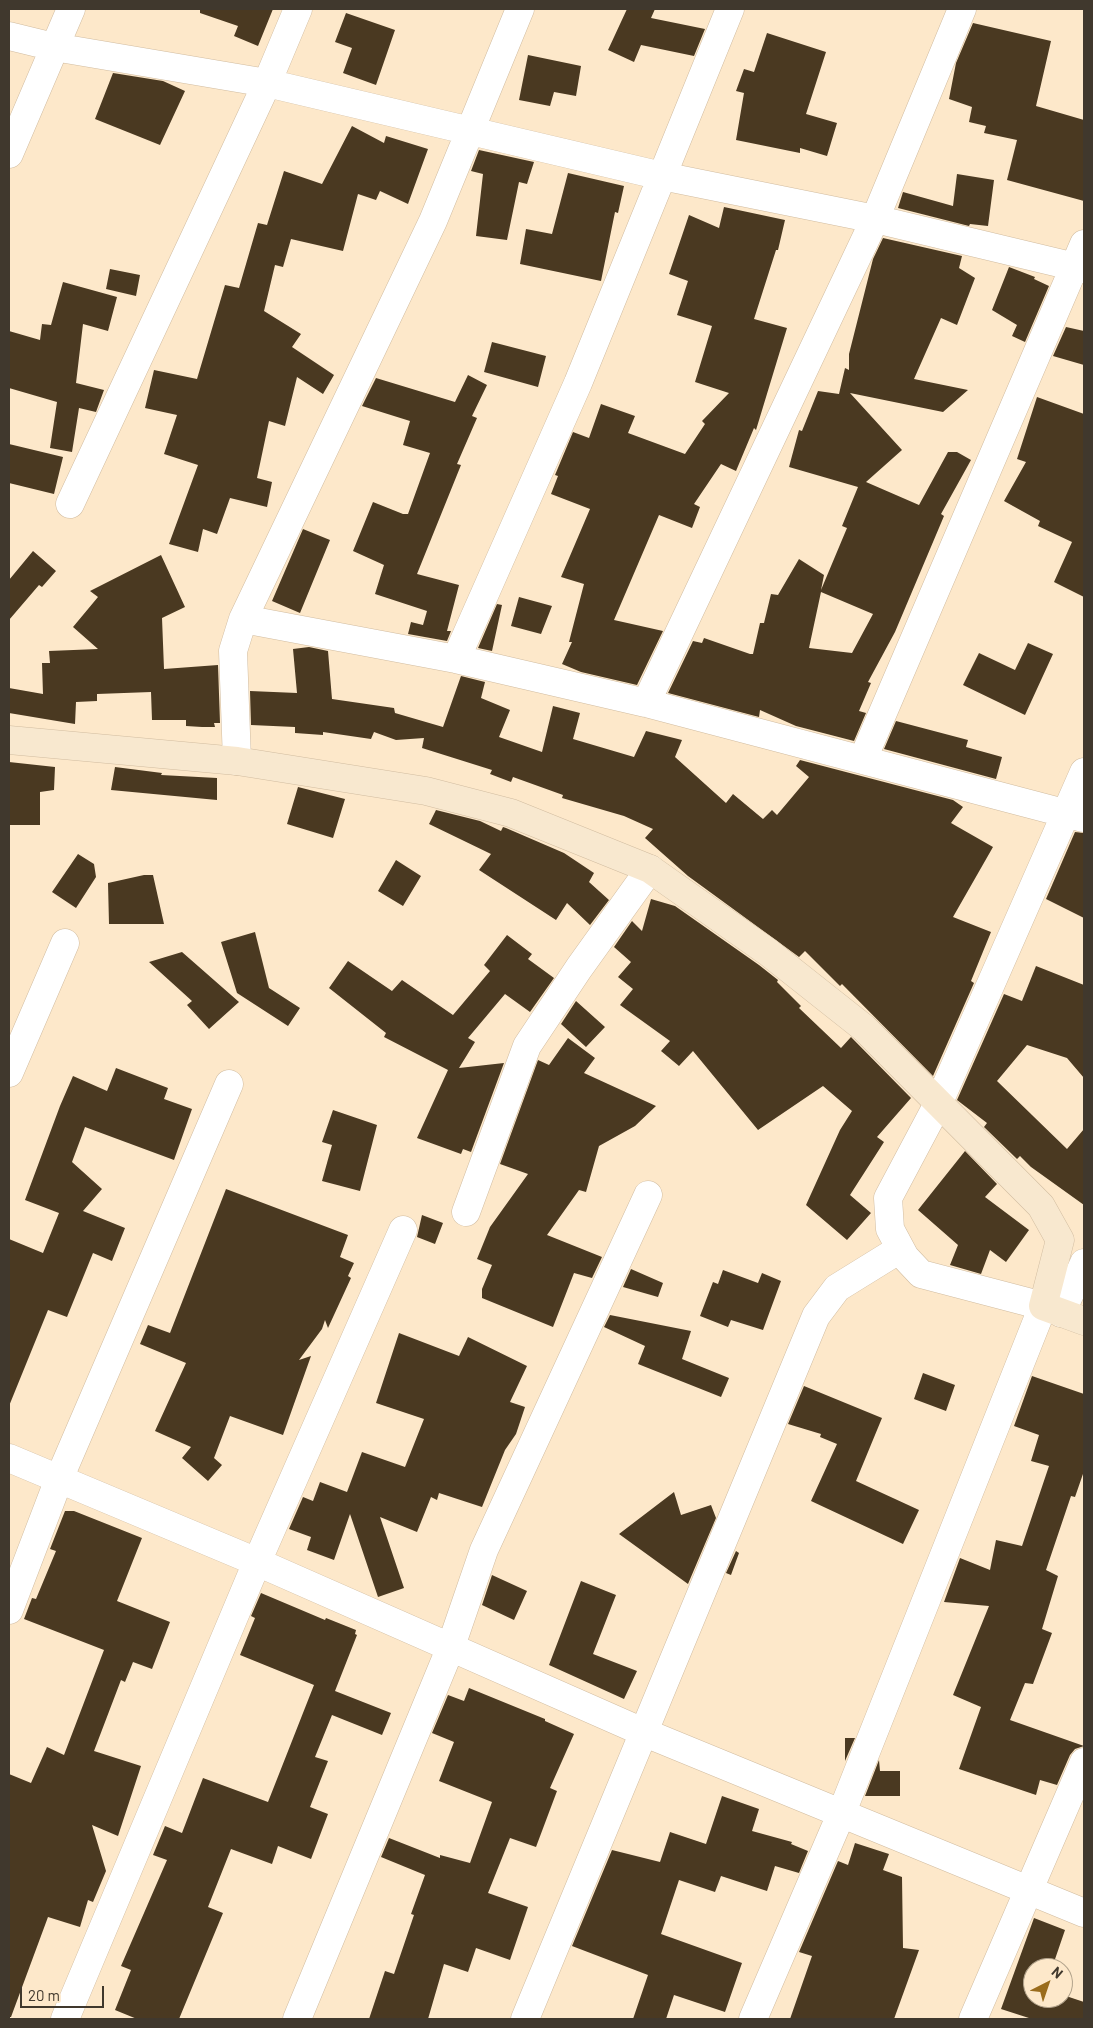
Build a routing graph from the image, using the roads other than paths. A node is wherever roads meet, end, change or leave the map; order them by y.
1 (71, 9) edge
2 (298, 9) edge
3 (520, 9) edge
4 (730, 9) edge
5 (962, 9) edge
6 (9, 36) edge
7 (54, 47) junction
8 (267, 84) junction
9 (470, 130) junction
10 (9, 154) edge
11 (662, 176) junction
12 (875, 219) junction
13 (1081, 260) edge
14 (70, 504) dead end
15 (243, 619) junction
16 (456, 659) junction
17 (646, 703) junction
18 (9, 740) edge
19 (863, 759) junction
20 (238, 761) junction
21 (1084, 772) edge
22 (1075, 817) edge
23 (650, 869) junction
24 (64, 943) dead end
25 (9, 1073) edge
26 (229, 1084) dead end
27 (940, 1102) junction
28 (648, 1195) dead end
29 (466, 1212) dead end
30 (403, 1230) dead end
31 (900, 1249) junction
32 (1084, 1263) edge
33 (1063, 1313) edge
34 (9, 1458) edge
35 (59, 1480) junction
36 (257, 1562) junction
37 (9, 1610) edge
38 (450, 1649) junction
39 (643, 1732) junction
40 (1084, 1762) edge
41 (842, 1812) junction
42 (1028, 1889) junction
43 (1084, 1913) edge
44 (65, 2019) edge
45 (298, 2019) edge
46 (526, 2019) edge
47 (753, 2019) edge
48 (973, 2019) edge

1 - 7 street
2 - 8 street
3 - 9 street
4 - 11 street
5 - 12 street
6 - 7 street
7 - 8 street
7 - 10 street
8 - 9 street
8 - 14 street
9 - 11 street
9 - 15 street
11 - 12 street
11 - 16 street
12 - 13 street
12 - 17 street
13 - 19 street
15 - 16 street
15 - 20 street
16 - 17 street
17 - 19 street
18 - 20 street
19 - 22 street
20 - 23 street
21 - 22 street
22 - 27 street
23 - 27 street
23 - 29 street
24 - 25 street
26 - 35 street
27 - 31 street
27 - 33 street
28 - 38 street
30 - 36 street
31 - 33 street
31 - 39 street
32 - 33 street
33 - 41 street
34 - 35 street
35 - 36 street
35 - 37 street
36 - 38 street
36 - 44 street
38 - 39 street
38 - 45 street
39 - 41 street
39 - 46 street
40 - 42 street
41 - 42 street
41 - 47 street
42 - 43 street
42 - 48 street

